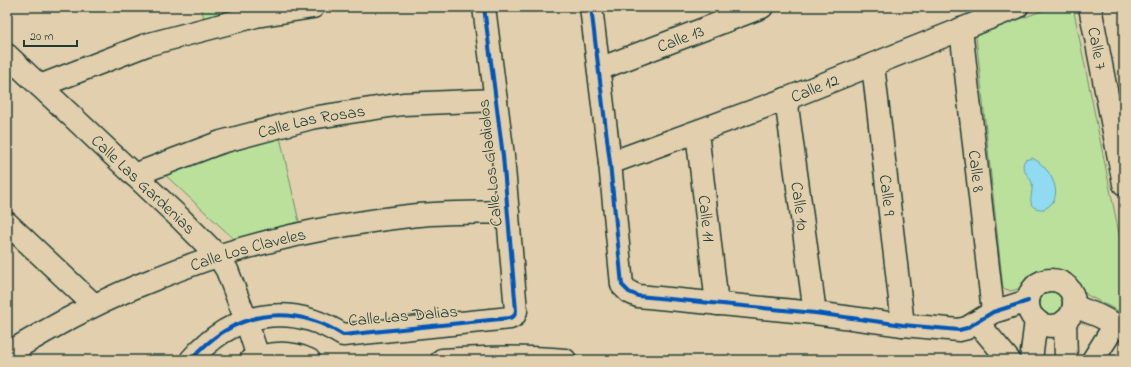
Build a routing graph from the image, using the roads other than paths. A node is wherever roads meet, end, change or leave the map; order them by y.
1 (313, 7) edge
2 (484, 7) edge
3 (591, 7) edge
4 (762, 7) edge
5 (1017, 7) edge
6 (1090, 7) edge
7 (961, 29) junction
8 (7, 55) edge
9 (873, 65) junction
10 (599, 69) junction
11 (40, 86) junction
12 (786, 99) junction
13 (496, 100) junction
14 (697, 132) junction
15 (610, 163) junction
16 (134, 175) junction
17 (1124, 184) edge
18 (508, 212) junction
19 (7, 223) edge
20 (218, 256) junction
21 (717, 304) junction
22 (94, 306) junction
23 (1032, 311) junction
24 (815, 313) junction
25 (1069, 313) junction
26 (514, 316) joint
27 (985, 317) junction
28 (246, 320) junction
29 (903, 325) junction
30 (1120, 327) edge
31 (7, 354) edge
32 (254, 359) edge
33 (191, 360) edge
34 (309, 360) edge
35 (442, 360) edge
36 (565, 360) edge
37 (1009, 360) edge
38 (1031, 360) edge
39 (1049, 360) edge
40 (1066, 360) edge
41 (1093, 360) edge

1 - 11 street
2 - 13 street, Calle Los Gladiolos
3 - 10 street
4 - 10 street, Calle 13
5 - 7 street, Calle 12
6 - 17 street, Calle 7
7 - 9 street, Calle 12
7 - 27 street, Calle 8
8 - 11 street, Calle Las Gardenias
9 - 12 street, Calle 12
9 - 29 street, Calle 9
10 - 15 street
11 - 16 street, Calle Las Gardenias
12 - 14 street, Calle 12
12 - 24 street, Calle 10
13 - 16 street, Calle Las Rosas
13 - 18 street, Calle Los Gladiolos
14 - 15 street, Calle 12
14 - 21 street, Calle 11
15 - 21 street
16 - 20 street, Calle Las Gardenias
18 - 20 street, Calle Los Claveles
18 - 26 street, Calle Los Gladiolos
19 - 22 street
20 - 22 street, Calle Los Claveles
20 - 28 street, Calle Las Gardenias
21 - 24 street
22 - 31 street, Calle Los Claveles
23 - 25 street
23 - 25 street
23 - 27 street
23 - 38 street
24 - 29 street
25 - 30 street
25 - 40 street
26 - 28 street, Calle Las Dalias
27 - 29 street
27 - 37 street
28 - 32 street, Calle Las Gardenias
28 - 33 street, Calle Las Dalias
30 - 41 street
32 - 34 street
35 - 36 street
38 - 39 street

